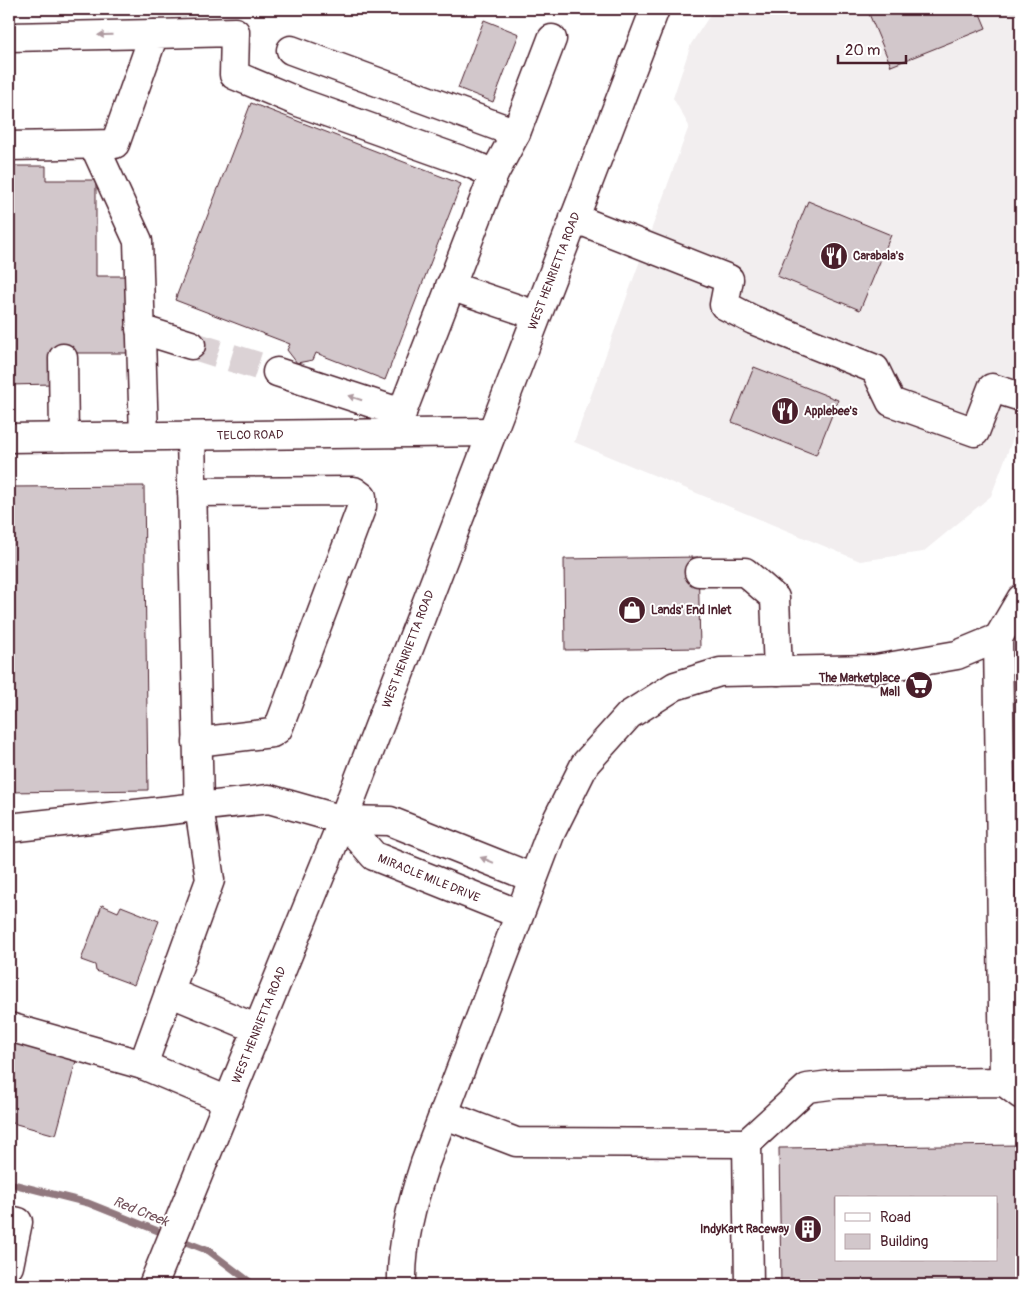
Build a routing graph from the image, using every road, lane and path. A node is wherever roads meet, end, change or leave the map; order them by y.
1 (655, 9) edge
2 (154, 34) junction
3 (9, 37) edge
4 (552, 39) dead end
5 (291, 50) dead end
6 (516, 133) junction
7 (94, 145) junction
8 (9, 146) edge
9 (494, 174) junction
10 (574, 218) junction
11 (450, 286) junction
12 (536, 315) junction
13 (140, 328) junction
14 (191, 345) tunnel mouth
15 (63, 358) dead end
16 (277, 372) tunnel mouth
17 (1021, 396) edge
18 (398, 423) junction
19 (491, 432) junction
20 (144, 436) junction
21 (191, 436) junction
22 (64, 437) junction
23 (9, 438) edge
24 (192, 492) junction
25 (699, 572) dead end
26 (1021, 599) edge
27 (998, 638) junction
28 (778, 671) junction
29 (197, 742) junction
30 (199, 807) junction
31 (343, 820) junction
32 (9, 828) edge
33 (533, 878) junction
34 (519, 914) junction
35 (169, 992) junction
36 (9, 1027) edge
37 (258, 1029) junction
38 (143, 1065) junction
39 (1012, 1088) edge
40 (228, 1101) junction
41 (443, 1114) junction
42 (747, 1143) junction
43 (9, 1220) edge
44 (9, 1266) edge
45 (157, 1275) edge
46 (402, 1285) edge
47 (749, 1285) edge

1 - 10 street, WEST HENRIETTA ROAD
2 -> 3 street
2 - 7 street
2 - 9 street
4 - 6 street
5 - 6 street
6 - 9 street
7 - 8 street
7 - 13 street
9 - 11 street
10 - 12 street, WEST HENRIETTA ROAD
10 - 17 street
11 - 12 street
11 - 18 street
12 - 19 street, WEST HENRIETTA ROAD
13 - 14 street
13 - 20 street
15 - 22 street
18 -> 16 street
18 - 19 street, TELCO ROAD
18 - 21 street, TELCO ROAD
19 - 31 street, WEST HENRIETTA ROAD
20 - 21 street, TELCO ROAD
20 - 22 street, TELCO ROAD
21 - 24 street
22 - 23 street, TELCO ROAD
24 - 29 street
24 - 29 street
25 - 28 street
26 - 27 street
27 - 28 street
27 - 39 street
28 - 33 street
29 - 30 street
30 - 31 street
30 - 32 street
30 - 35 street
33 -> 31 street
31 - 34 street, MIRACLE MILE DRIVE
31 - 37 street, WEST HENRIETTA ROAD
33 - 34 street
34 - 41 street
35 - 37 street
35 - 38 street
36 - 38 street
37 - 40 street, WEST HENRIETTA ROAD
38 - 40 street
39 - 42 street
40 - 45 street, WEST HENRIETTA ROAD
41 - 42 street
41 - 46 street
42 - 47 street
43 - 44 street

